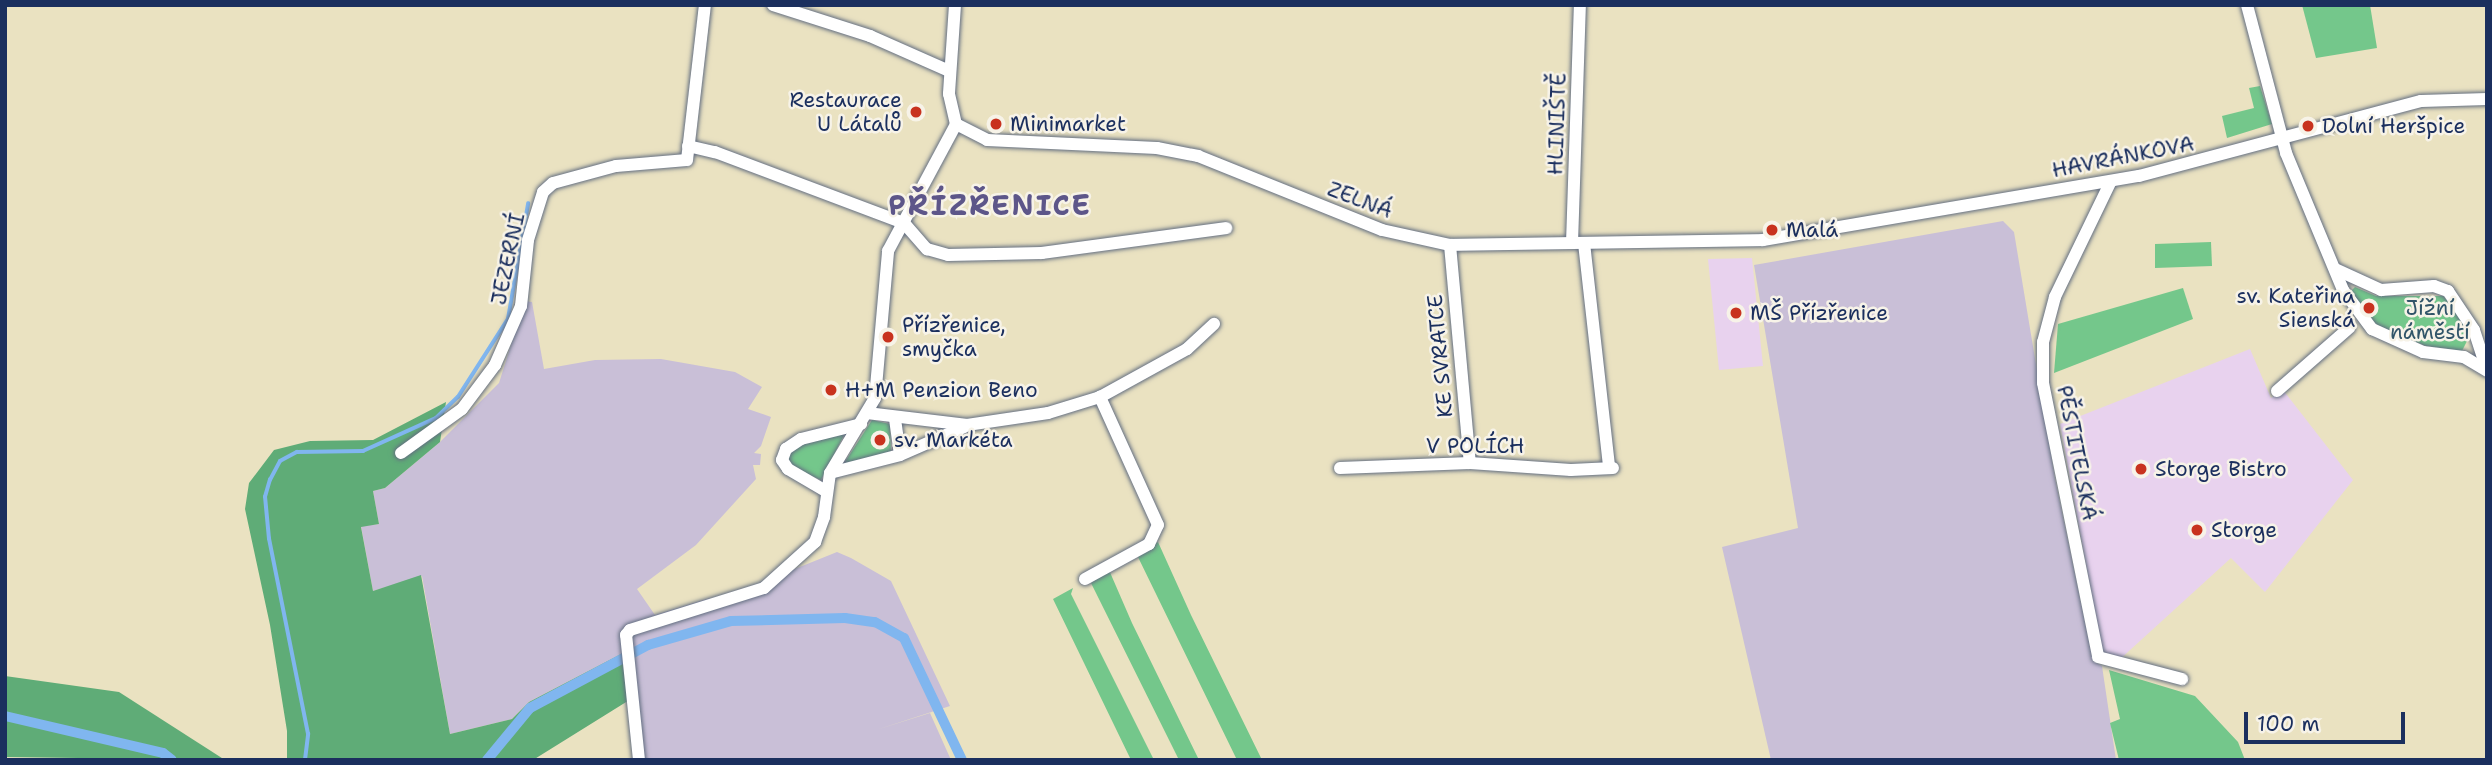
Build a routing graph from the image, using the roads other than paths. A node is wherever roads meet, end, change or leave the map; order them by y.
1 (705, 5) edge
2 (774, 5) edge
3 (955, 5) edge
4 (1580, 5) edge
5 (2247, 5) edge
6 (949, 71) junction
7 (2487, 99) edge
8 (956, 124) junction
9 (2282, 141) junction
10 (688, 146) junction
11 (2111, 181) junction
12 (904, 223) junction
13 (1226, 228) dead end
14 (1763, 240) joint
15 (1578, 243) junction
16 (1450, 245) junction
17 (2335, 270) junction
18 (2356, 323) junction
19 (1214, 324) dead end
20 (2487, 371) edge
21 (2277, 391) dead end
22 (1100, 397) junction
23 (864, 418) junction
24 (895, 419) junction
25 (967, 425) junction
26 (401, 453) dead end
27 (900, 455) junction
28 (1470, 463) junction
29 (1340, 468) dead end
30 (830, 473) junction
31 (824, 490) junction
32 (1085, 579) dead end
33 (2182, 678) dead end
34 (639, 760) edge

1 - 10 street
2 - 6 street
3 - 6 street
4 - 15 street, HLINIŠTĚ
5 - 9 street
6 - 8 street
7 - 9 street, HAVRÁNKOVA
8 - 12 street
8 - 16 street, ZELNÁ
9 - 11 street, HAVRÁNKOVA
9 - 17 street
10 - 12 street
10 - 26 street, JEZERNÍ
11 - 14 street, HAVRÁNKOVA
11 - 33 street, PĚSTITELSKÁ
12 - 13 street
12 - 23 street
14 - 15 street, ZELNÁ
15 - 16 street, ZELNÁ
15 - 28 street, V POLÍCH
16 - 28 street, KE SVRATCE
17 - 18 street
17 - 20 street
18 - 20 street
18 - 21 street
19 - 22 street
22 - 25 street
22 - 32 street
23 - 24 street
23 - 30 street
23 - 31 street
24 - 25 street
24 - 27 street
25 - 27 street
27 - 30 street
28 - 29 street, V POLÍCH
30 - 31 street
31 - 34 street

